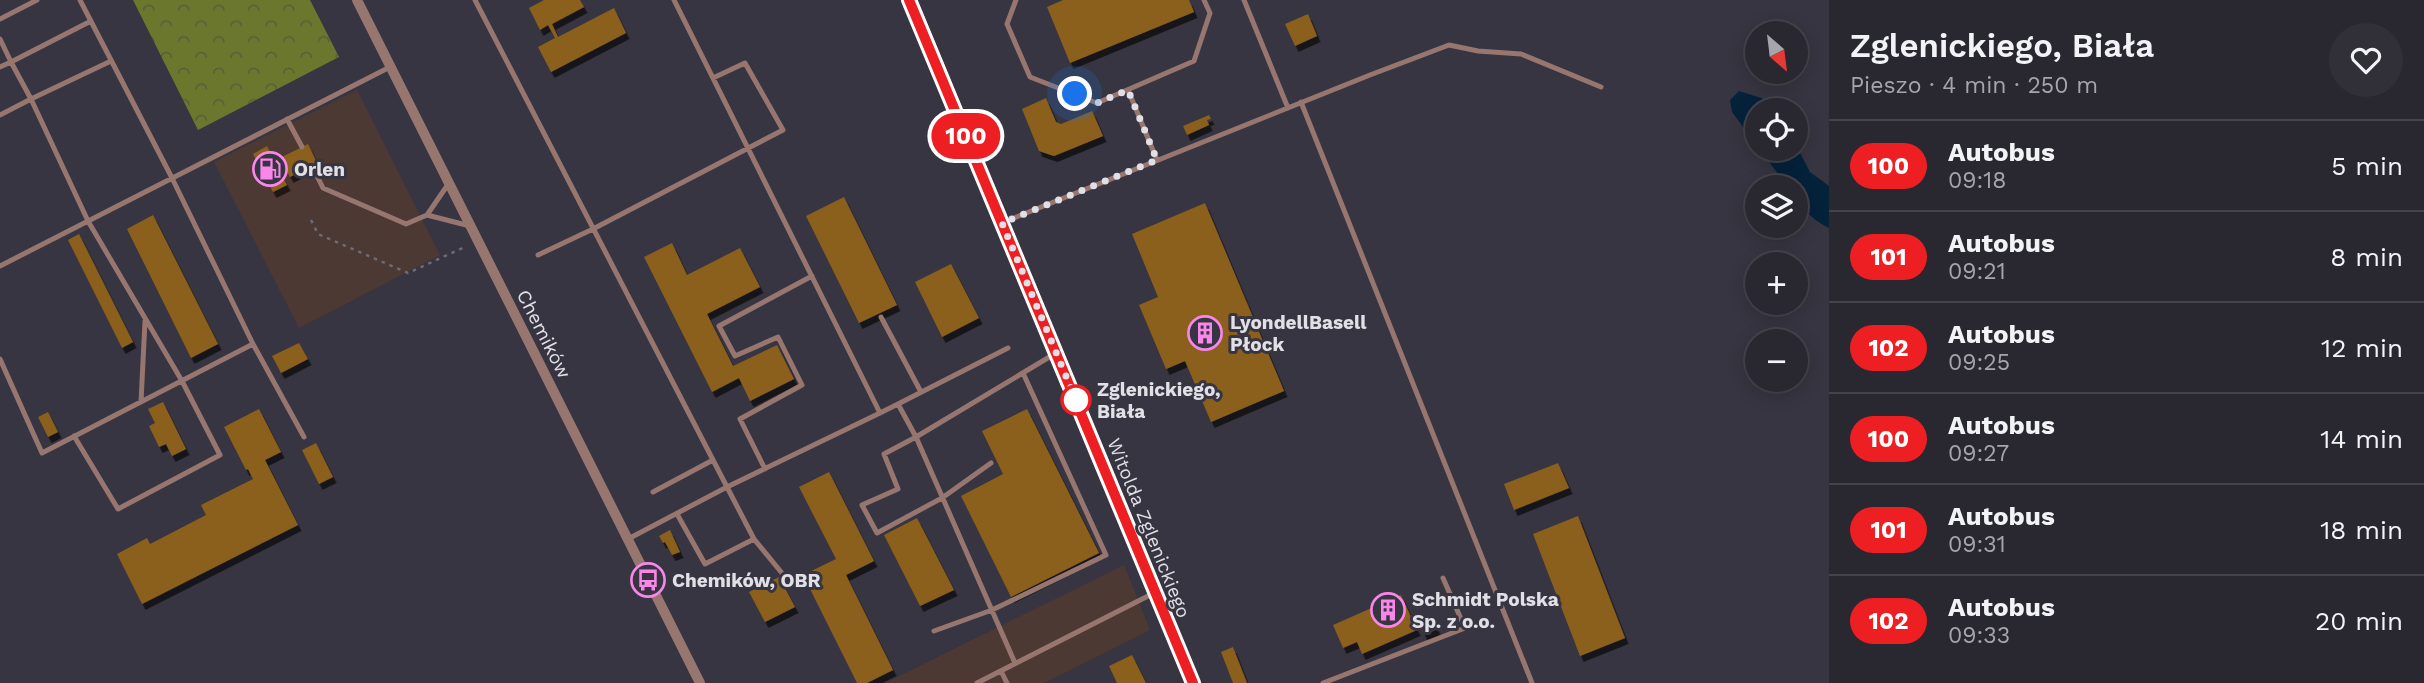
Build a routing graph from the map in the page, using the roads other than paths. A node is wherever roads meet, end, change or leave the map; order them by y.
1 (37, 0) edge
2 (80, 0) edge
3 (357, 0) edge
4 (475, 0) edge
5 (674, 0) edge
6 (909, 0) edge
7 (1016, 0) edge
8 (1204, 0) edge
9 (1244, 0) edge
10 (0, 19) edge
11 (91, 21) junction
12 (0, 39) edge
13 (111, 61) junction
14 (11, 62) junction
15 (0, 67) edge
16 (390, 67) junction
17 (713, 78) junction
18 (1601, 88) dead end
19 (1128, 90) junction
20 (31, 99) junction
21 (1301, 102) junction
22 (1288, 108) junction
23 (0, 115) edge
24 (287, 119) junction
25 (302, 147) dead end
26 (747, 147) junction
27 (1157, 160) junction
28 (312, 166) dead end
29 (172, 178) junction
30 (449, 183) junction
31 (427, 215) junction
32 (88, 221) junction
33 (1002, 223) junction
34 (470, 226) junction
35 (593, 229) junction
36 (538, 255) dead end
37 (0, 266) edge
38 (812, 276) junction
39 (881, 317) dead end
40 (145, 319) junction
41 (253, 344) junction
42 (1009, 348) dead end
43 (1056, 352) junction
44 (0, 359) edge
45 (1023, 373) junction
46 (182, 381) junction
47 (921, 392) junction
48 (141, 402) junction
49 (898, 404) junction
50 (880, 413) junction
51 (74, 436) junction
52 (304, 436) dead end
53 (916, 437) junction
54 (713, 460) junction
55 (991, 463) dead end
56 (765, 469) junction
57 (727, 488) junction
58 (653, 492) dead end
59 (942, 498) junction
60 (677, 514) junction
61 (628, 539) junction
62 (754, 539) junction
63 (786, 578) dead end
64 (1443, 578) dead end
65 (1154, 593) junction
66 (992, 610) junction
67 (934, 631) dead end
68 (1015, 663) junction
69 (1001, 671) junction
70 (700, 683) edge
71 (977, 683) edge
72 (1007, 683) edge
73 (1193, 683) edge
74 (1323, 683) edge
75 (1532, 683) edge

1 - 10 lane
2 - 11 lane
3 - 16 street, Chemików
4 - 35 lane
5 - 17 lane
6 - 33 street, Witolda Zglenickiego
7 - 19 lane
8 - 19 lane
9 - 22 lane
11 - 13 lane
11 - 14 lane
12 - 14 lane
13 - 20 lane
13 - 29 lane
14 - 15 lane
14 - 20 lane
16 - 24 lane
16 - 30 street, Chemików
17 - 26 lane
17 - 26 lane
18 - 21 lane
19 - 27 lane
20 - 23 lane
20 - 32 lane
21 - 22 lane
21 - 75 lane
22 - 27 lane
24 - 25 lane
24 - 29 lane
26 - 35 lane
26 - 38 lane
27 - 33 lane
28 - 31 lane
29 - 32 lane
29 - 41 lane
30 - 31 lane
30 - 34 street, Chemików
31 - 34 lane
32 - 37 lane
32 - 40 lane
33 - 43 street, Witolda Zglenickiego
34 - 61 street, Chemików
35 - 36 lane
35 - 54 lane
38 - 50 lane
38 - 56 lane
39 - 47 lane
40 - 46 lane
40 - 48 lane
41 - 46 lane
41 - 52 lane
42 - 47 lane
43 - 45 lane
43 - 65 street, Witolda Zglenickiego
44 - 51 lane
45 - 53 lane
45 - 66 lane
46 - 48 lane
46 - 51 lane
47 - 49 lane
48 - 51 lane
49 - 50 lane
49 - 53 lane
50 - 56 lane
53 - 59 lane
53 - 59 lane
54 - 57 lane
54 - 58 lane
55 - 59 lane
56 - 57 lane
57 - 60 lane
57 - 62 lane
59 - 66 lane
60 - 61 lane
60 - 62 lane
61 - 70 street, Chemików
62 - 63 lane
64 - 74 lane
65 - 68 lane
65 - 73 street, Witolda Zglenickiego
66 - 67 lane
66 - 68 lane
68 - 69 lane
69 - 71 lane
69 - 72 lane

